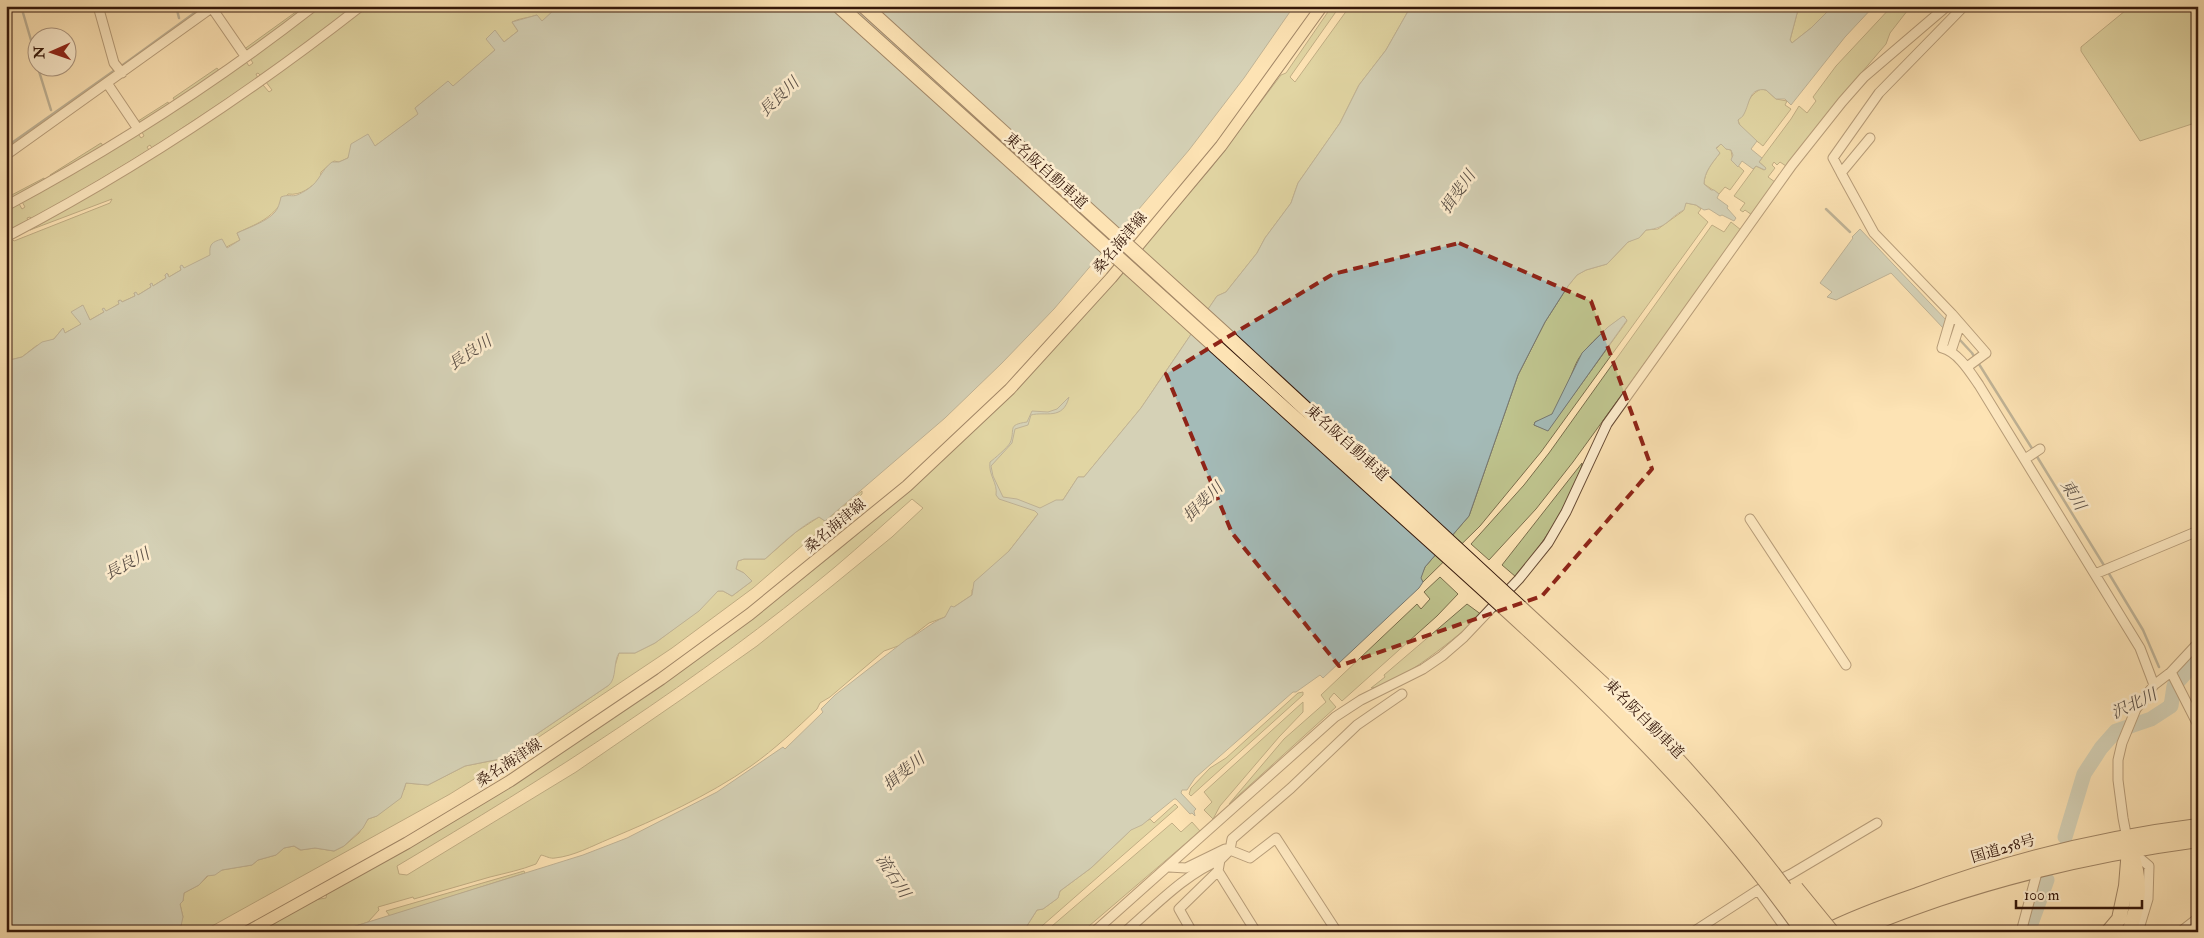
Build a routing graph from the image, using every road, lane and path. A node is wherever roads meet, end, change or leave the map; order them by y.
1 (98, 6) edge
2 (314, 6) edge
3 (362, 6) edge
4 (839, 6) edge
5 (864, 6) edge
6 (1322, 6) edge
7 (1948, 6) edge
8 (1964, 6) edge
9 (213, 7) edge
10 (245, 56) junction
11 (119, 69) junction
12 (106, 83) junction
13 (138, 129) junction
14 (1870, 138) dead end
15 (6, 155) edge
16 (1841, 173) junction
17 (6, 206) edge
18 (6, 237) edge
19 (1952, 314) junction
20 (1960, 324) junction
21 (1951, 351) junction
22 (1966, 367) junction
23 (2040, 449) dead end
24 (2026, 458) junction
25 (1750, 519) dead end
26 (2198, 531) edge
27 (2096, 573) junction
28 (2198, 643) edge
29 (1846, 665) dead end
30 (2174, 680) junction
31 (2154, 685) junction
32 (1402, 694) dead end
33 (2198, 725) edge
34 (1876, 823) dead end
35 (1738, 826) junction
36 (2198, 826) edge
37 (2198, 840) edge
38 (2128, 842) junction
39 (1230, 850) junction
40 (1220, 860) junction
41 (1168, 867) junction
42 (2038, 869) junction
43 (1218, 871) junction
44 (1758, 890) junction
45 (2198, 918) edge
46 (247, 932) edge
47 (1094, 932) edge
48 (1125, 932) edge
49 (1192, 932) edge
50 (1256, 932) edge
51 (1337, 932) edge
52 (1693, 932) edge
53 (1788, 932) edge
54 (1803, 932) edge
55 (1817, 932) edge
56 (1825, 932) edge
57 (1832, 932) edge
58 (1854, 932) edge
59 (2021, 932) edge
60 (2108, 932) edge
61 (2129, 932) edge
62 (2138, 932) edge
63 (2180, 932) edge

1 - 11 street
2 - 10 street
3 - 18 street
4 - 54 highway, 東名阪自動車道, bridge
5 - 35 highway, 東名阪自動車道, bridge
6 - 46 main road, 桑名海津線
7 - 41 street
8 - 16 street
9 - 10 street
9 - 11 street
10 - 13 street
11 - 12 street
12 - 13 street
12 - 15 street
13 - 17 street
14 - 16 street
16 - 19 street
19 - 20 street
19 - 21 street
20 - 21 street
20 - 22 street
21 - 22 street
22 - 24 street
23 - 24 street
24 - 27 street
25 - 29 street
26 - 27 street
27 - 31 street
28 - 30 street
30 - 31 street
30 - 33 street
31 - 38 street
32 - 39 street
34 - 44 street
35 - 55 highway, 東名阪自動車道, bridge
35 - 57 highway, bridge
36 - 38 highway, 国道258号
37 - 38 highway, 国道258号
38 - 42 highway, 国道258号
38 - 56 highway, 国道258号
38 - 60 highway
38 - 61 highway
38 - 62 street
39 - 40 street
39 - 41 street
39 - 51 street
40 - 43 street
40 - 48 street
41 - 47 street
42 - 58 highway, 国道258号
42 - 59 street
43 - 49 street
43 - 50 street
44 - 52 street
44 - 53 street
45 - 63 street

